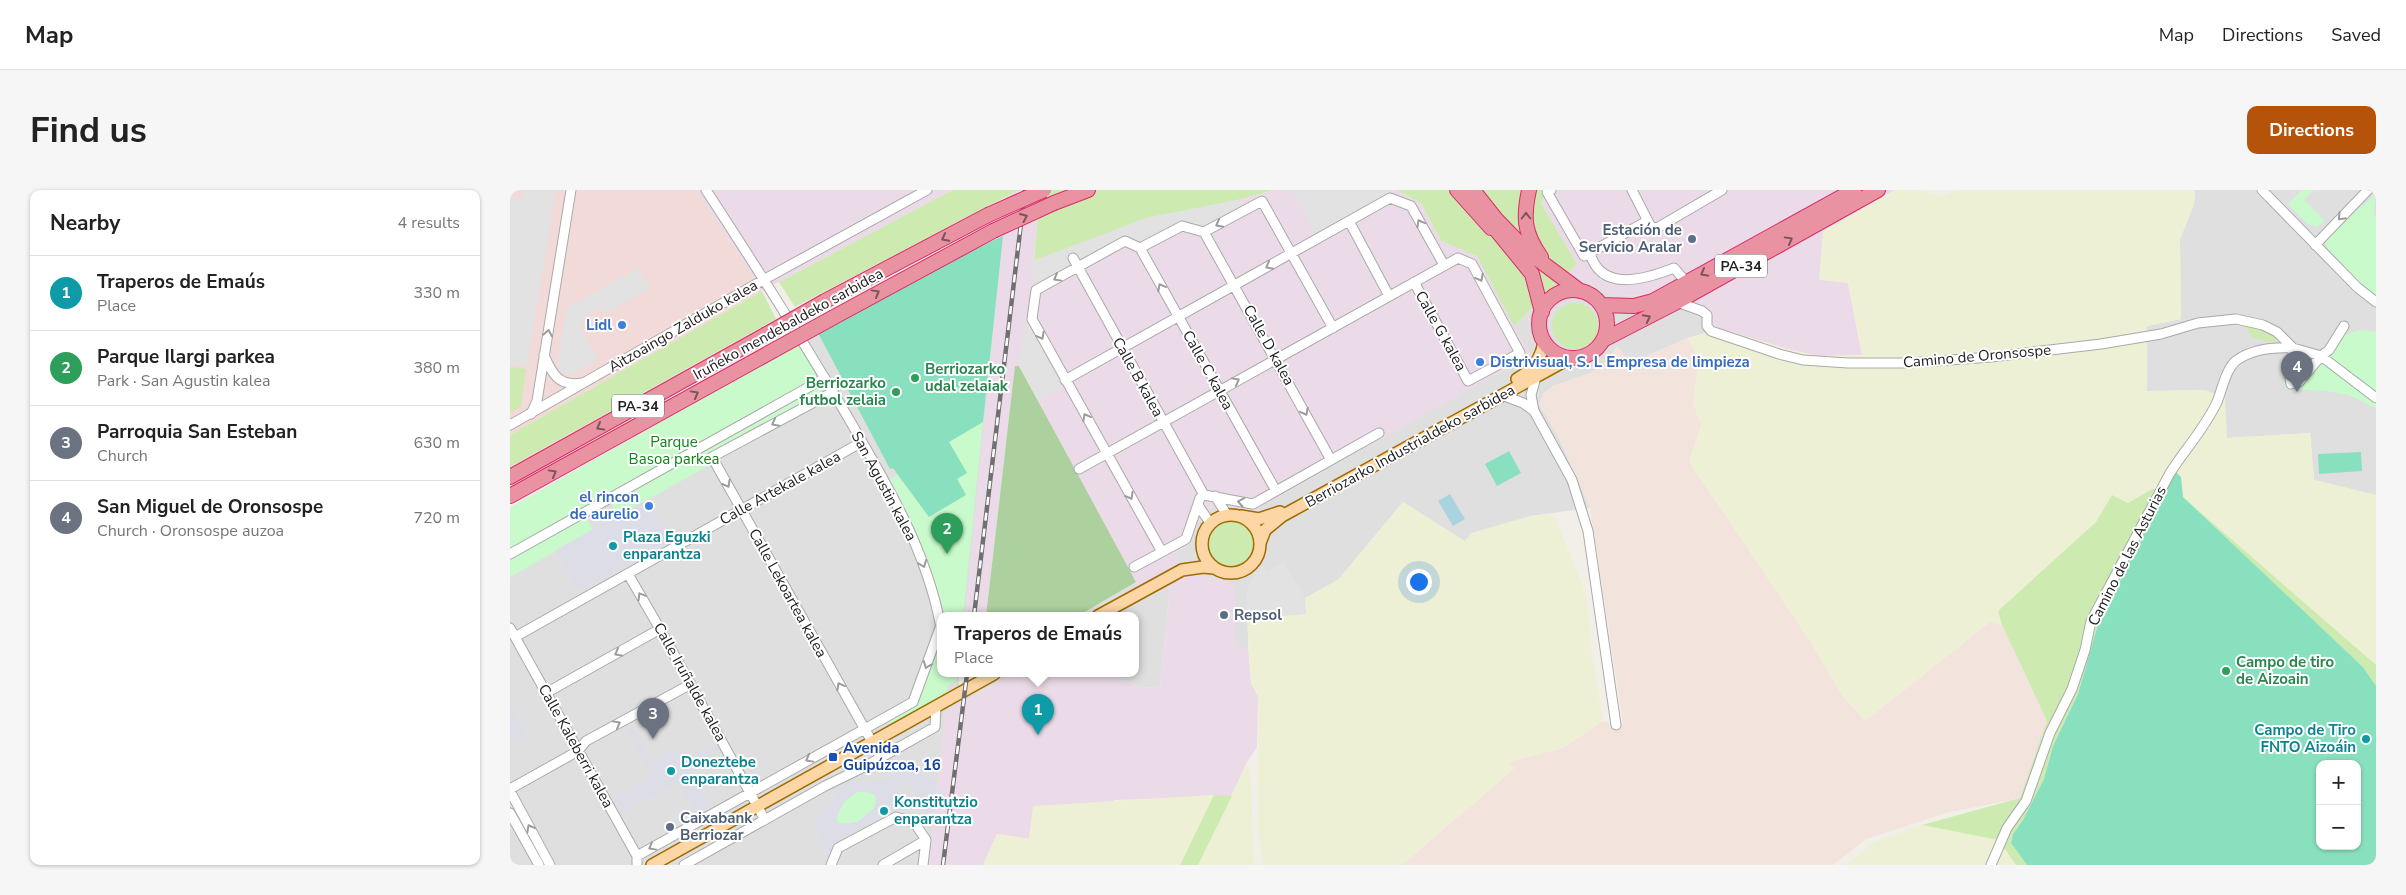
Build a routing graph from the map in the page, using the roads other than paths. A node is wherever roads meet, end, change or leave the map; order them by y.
1 (571, 190) edge
2 (706, 190) edge
3 (927, 190) edge
4 (1044, 190) edge
5 (1088, 190) edge
6 (1457, 190) edge
7 (1466, 190) edge
8 (1473, 190) edge
9 (1529, 190) edge
10 (1551, 190) edge
11 (1632, 190) edge
12 (1722, 190) edge
13 (1854, 190) edge
14 (1878, 190) edge
15 (2368, 190) edge
16 (2264, 191) edge
17 (1349, 222) junction
18 (1646, 222) junction
19 (1204, 232) junction
20 (1500, 237) junction
21 (2315, 244) junction
22 (1140, 248) junction
23 (1590, 253) junction
24 (1292, 254) junction
25 (1076, 262) junction
26 (1444, 266) junction
27 (1550, 270) junction
28 (765, 280) junction
29 (1414, 282) junction
30 (1687, 283) junction
31 (1235, 284) junction
32 (1580, 291) junction
33 (1389, 296) junction
34 (1677, 302) junction
35 (2376, 302) edge
36 (1601, 304) junction
37 (1542, 312) junction
38 (1178, 317) junction
39 (2344, 326) dead end
40 (1333, 328) junction
41 (1604, 340) junction
42 (1544, 342) junction
43 (1123, 348) junction
44 (2293, 348) junction
45 (544, 355) junction
46 (2321, 356) junction
47 (1570, 358) junction
48 (1276, 359) junction
49 (1536, 377) junction
50 (826, 378) junction
51 (1065, 380) junction
52 (588, 382) junction
53 (1219, 391) junction
54 (833, 392) junction
55 (1502, 395) junction
56 (2376, 398) edge
57 (1534, 411) junction
58 (531, 414) junction
59 (1163, 422) junction
60 (510, 425) edge
61 (1379, 433) dead end
62 (862, 442) junction
63 (1106, 453) junction
64 (1331, 460) junction
65 (1079, 469) dead end
66 (510, 477) edge
67 (1276, 491) junction
68 (1204, 495) junction
69 (510, 496) edge
70 (1215, 496) junction
71 (1198, 505) junction
72 (741, 510) junction
73 (1227, 515) junction
74 (1241, 516) junction
75 (1210, 523) junction
76 (1260, 543) junction
77 (1202, 546) junction
78 (1162, 552) junction
79 (510, 554) edge
80 (1134, 567) dead end
81 (1214, 568) junction
82 (1182, 570) junction
83 (628, 574) junction
84 (938, 612) edge
85 (1105, 612) edge
86 (510, 628) edge
87 (660, 629) junction
88 (937, 636) edge
89 (515, 637) junction
90 (989, 677) edge
91 (691, 684) junction
92 (546, 693) junction
93 (936, 706) junction
94 (1616, 725) dead end
95 (864, 728) junction
96 (872, 742) junction
97 (578, 751) junction
98 (881, 758) junction
99 (510, 790) edge
100 (750, 792) junction
101 (758, 806) junction
102 (510, 814) edge
103 (765, 820) junction
104 (926, 840) junction
105 (685, 846) junction
106 (637, 860) edge
107 (665, 862) edge
108 (694, 863) edge
109 (539, 865) edge
110 (550, 865) edge
111 (652, 865) edge
112 (684, 865) edge
113 (831, 865) edge
114 (883, 865) edge
115 (923, 865) edge
116 (1991, 865) edge

45 -> 1 street
2 - 28 street, Aitzoaingo Zalduko kalea
3 - 28 street
4 -> 66 highway, Iruñeko mendebaldeko sarbidea / PA-34, bridge
69 -> 5 highway, Iruñeko mendebaldeko sarbidea / PA-34, bridge
6 - 20 highway
7 - 20 highway
8 - 27 highway, PA-34
27 -> 9 highway
10 - 23 street
11 - 18 street
12 - 18 street
13 -> 30 highway, PA-34
34 -> 14 highway, PA-34
15 -> 21 street
16 - 21 street
17 - 24 street
26 -> 17 street
17 - 33 street
18 - 23 street
19 - 22 street
24 -> 19 street
19 - 31 street, Calle D kalea
20 - 37 highway
21 - 35 street
22 - 25 street
38 -> 22 street, Calle C kalea
23 - 30 street
24 -> 31 street
24 - 40 street
25 - 43 street, Calle B kalea
25 -> 51 street
26 - 29 street
26 -> 29 street, Calle G kalea
27 - 32 highway, PA-34
28 - 50 street, San Agustin kalea
28 - 52 street, Aitzoaingo Zalduko kalea
29 - 33 street
30 - 36 highway, PA-34
31 - 38 street
31 - 48 street, Calle D kalea
32 - 36 highway, PA-34
32 - 37 highway
33 - 40 street
41 -> 34 highway, PA-34
34 - 44 street, Camino de Oronsospe
36 - 41 highway
37 - 42 highway
38 - 43 street
38 - 53 street, Calle C kalea
39 - 46 street
40 - 48 street
41 - 47 highway, PA-34
42 - 47 highway
42 - 74 main road, Berriozarko Industrialdeko sarbidea
43 - 51 street
43 - 59 street, Calle B kalea
44 - 46 street
44 - 46 street
44 - 116 street, Camino de las Asturias
45 - 52 street, Aitzoaingo Zalduko kalea
45 - 58 street
46 - 56 street
47 - 49 main road, Berriozarko Industrialdeko sarbidea
53 -> 48 street
48 -> 64 street, Calle D kalea
49 - 55 main road, Berriozarko Industrialdeko sarbidea
49 - 57 street
50 - 54 street, San Agustin kalea
50 - 79 street
63 -> 51 street
52 - 58 street, Aitzoaingo Zalduko kalea
53 - 59 street
53 - 67 street, Calle C kalea
54 - 62 street, San Agustin kalea
54 -> 72 street, Calle Lekoartea kalea
55 - 57 street
55 - 76 main road, Berriozarko Industrialdeko sarbidea
57 - 94 street
58 - 60 street, Aitzoaingo Zalduko kalea
59 - 63 street
59 - 68 street, Calle B kalea
61 - 64 street
62 - 72 street, Calle Artekale kalea
62 -> 84 street, San Agustin kalea
63 - 65 street
63 -> 78 street
64 - 67 street
67 -> 70 street
68 - 70 street
68 - 71 street
70 - 73 street
71 - 75 street
71 - 78 street
72 - 83 street, Calle Artekale kalea
95 -> 72 street, Calle Lekoartea kalea
73 - 74 main road
73 - 75 main road
74 - 76 main road
75 - 77 main road
76 - 81 main road
77 - 81 main road
77 - 82 main road
78 - 80 street
81 - 82 main road
82 - 85 main road
87 -> 83 street, Calle Iruñalde kalea
83 - 89 street, Calle Artekale kalea
86 - 89 street, Calle Kaleberri kalea
87 - 91 street, Calle Iruñalde kalea
87 -> 92 street
88 -> 95 street
89 - 92 street, Calle Kaleberri kalea
90 - 93 main road
97 -> 91 street
91 - 100 street, Calle Iruñalde kalea
92 - 97 street, Calle Kaleberri kalea
93 - 96 main road
93 - 98 street
95 - 96 street, Calle Lekoartea kalea
95 -> 100 street
96 - 98 street, Calle Lekoartea kalea
96 - 101 main road
97 - 99 street
97 - 106 street, Calle Kaleberri kalea
98 - 103 street
110 -> 99 street
100 - 101 street, Calle Iruñalde kalea
100 -> 106 street
101 - 103 street, Calle Iruñalde kalea
101 - 105 main road
102 - 109 street
103 - 108 street
104 - 113 street
104 - 114 street
104 - 115 street
105 - 107 main road
105 - 108 street
107 - 111 main road
108 - 112 street

